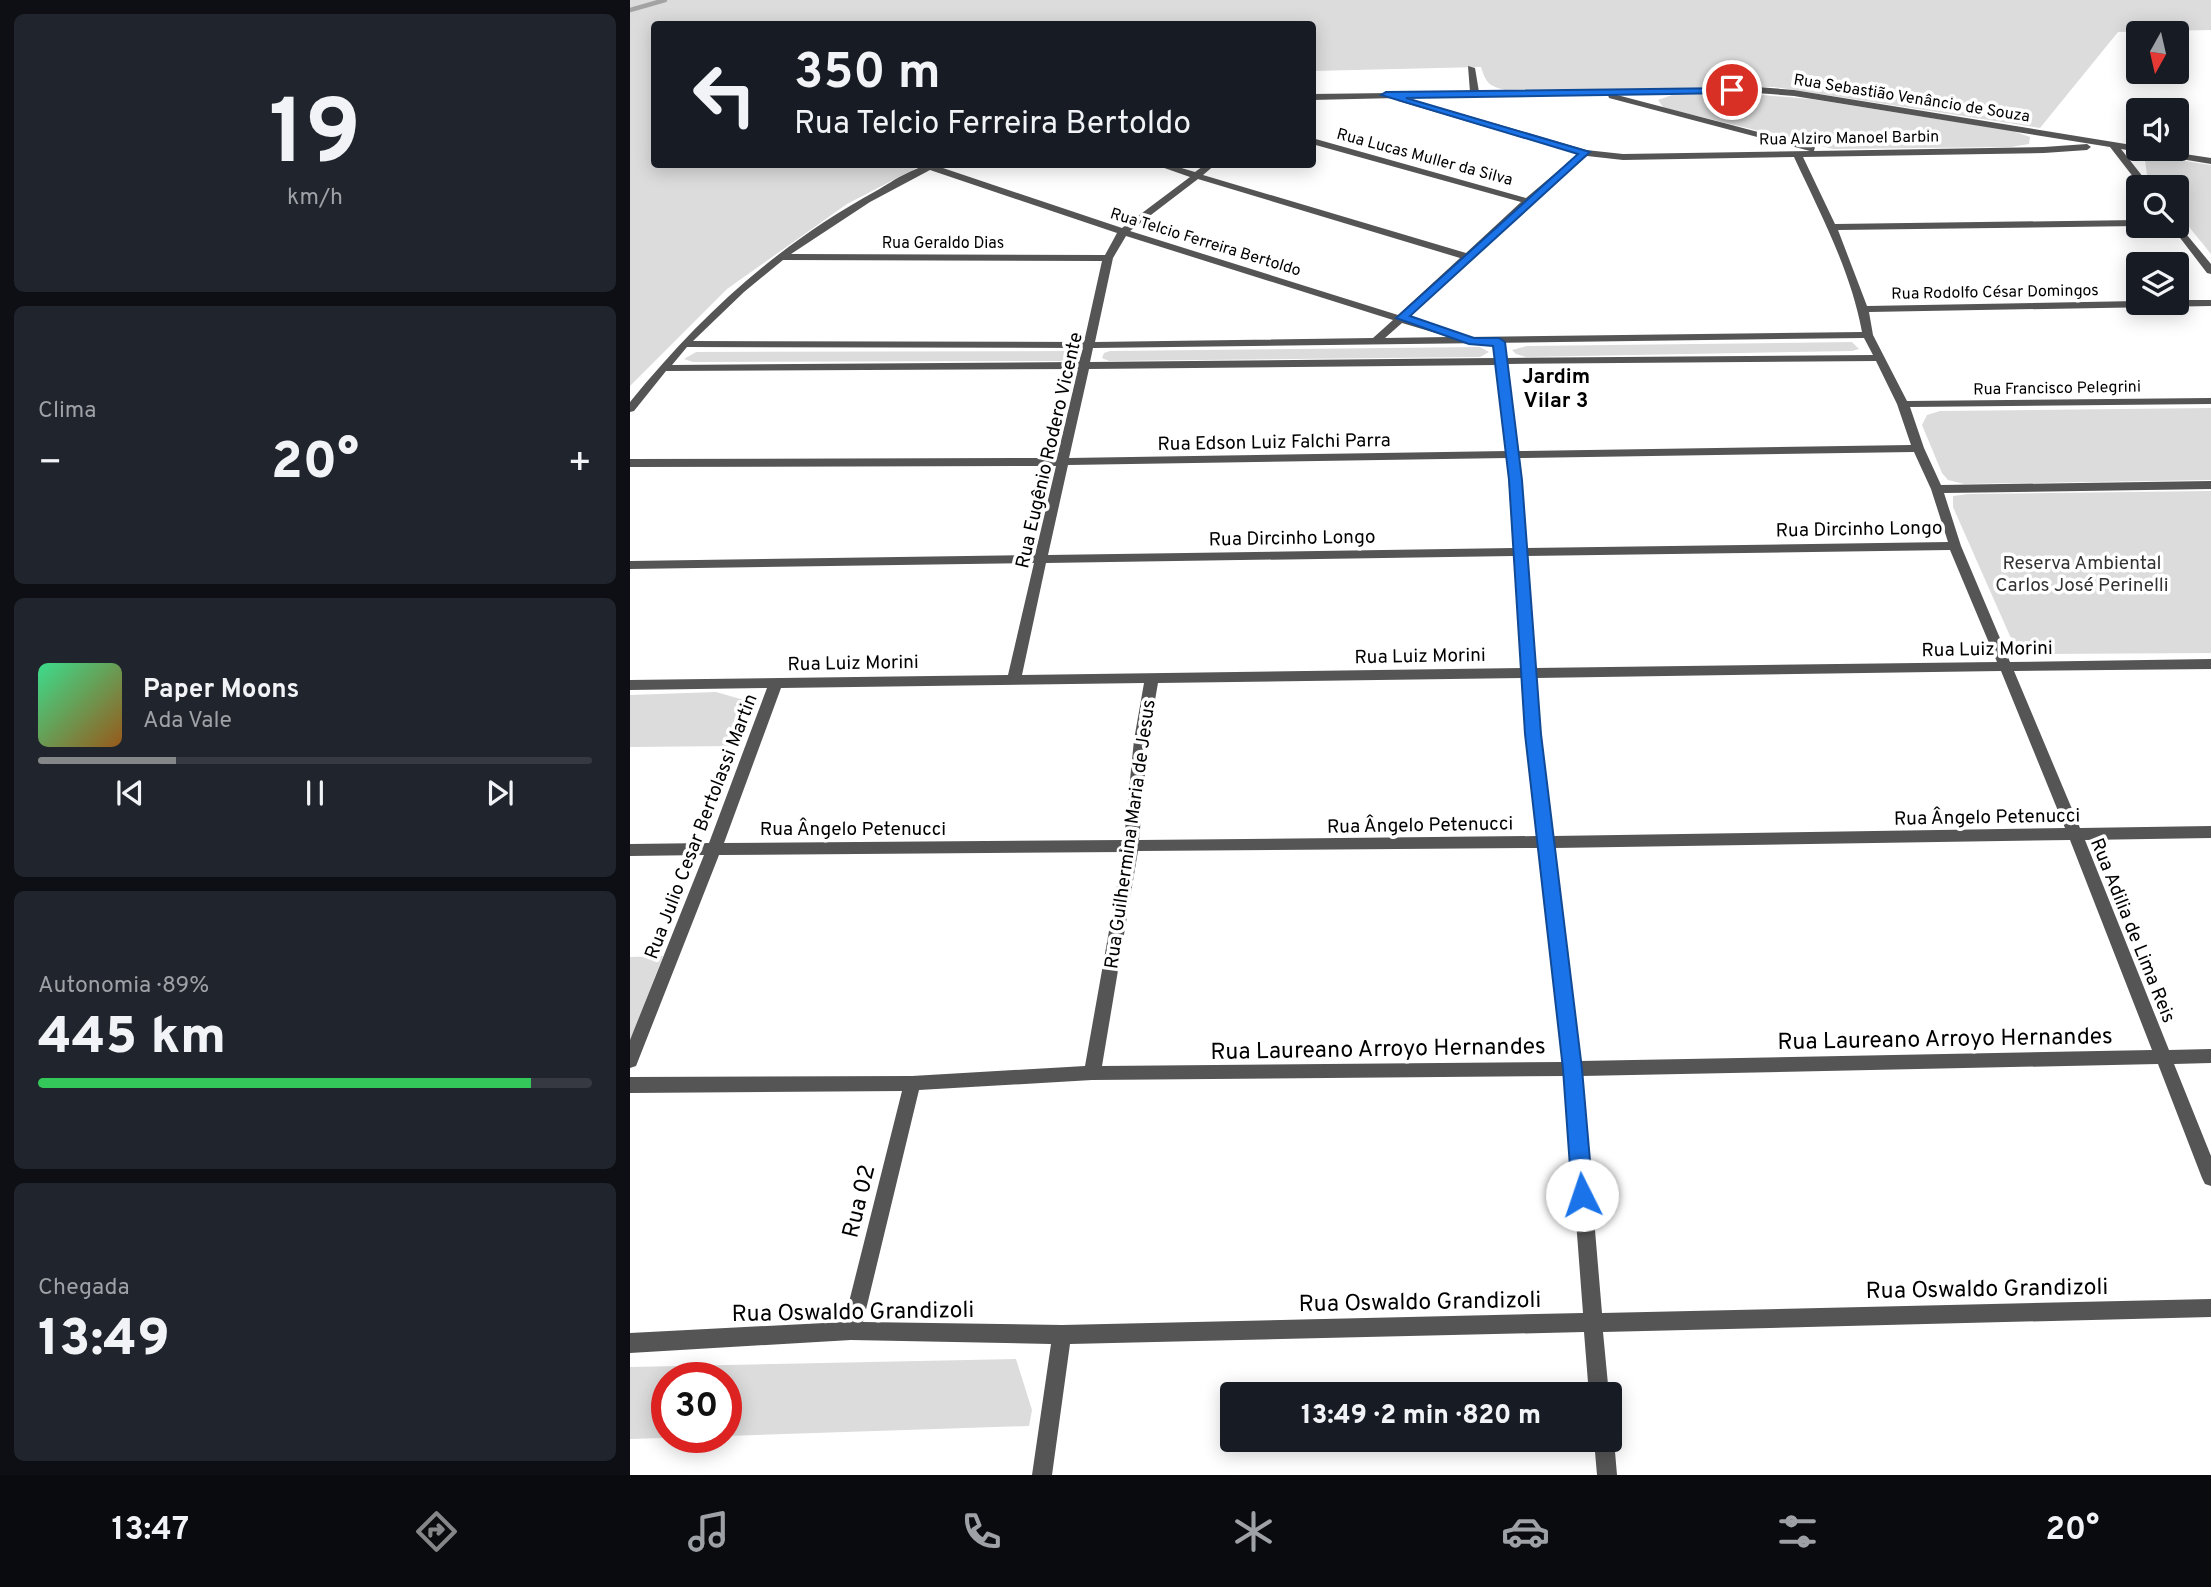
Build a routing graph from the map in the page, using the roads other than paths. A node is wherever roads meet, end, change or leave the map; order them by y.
1 (1471, 68) dead end
2 (1604, 92) junction
3 (1475, 94) junction
4 (1386, 95) junction
5 (1316, 97) edge
6 (1316, 142) edge
7 (2113, 145) junction
8 (1585, 152) junction
9 (1827, 153) junction
10 (1797, 154) junction
11 (2211, 161) edge
12 (929, 168) edge
13 (939, 168) edge
14 (1170, 168) edge
15 (1207, 168) edge
16 (2137, 175) edge
17 (1197, 176) junction
18 (1528, 201) junction
19 (2126, 223) edge
20 (1832, 227) junction
21 (1123, 232) junction
22 (2185, 238) edge
23 (779, 257) junction
24 (1468, 257) junction
25 (1108, 258) junction
26 (2211, 271) edge
27 (2211, 303) edge
28 (1863, 309) junction
29 (1402, 318) junction
30 (1868, 335) junction
31 (1376, 341) junction
32 (1473, 342) junction
33 (1499, 342) junction
34 (684, 344) junction
35 (1090, 345) junction
36 (1881, 358) junction
37 (1501, 360) junction
38 (665, 368) junction
39 (1084, 368) junction
40 (2211, 401) edge
41 (1903, 404) junction
42 (630, 409) edge
43 (1918, 448) junction
44 (1513, 455) junction
45 (1064, 462) junction
46 (630, 463) edge
47 (2211, 485) edge
48 (1937, 489) junction
49 (1955, 546) junction
50 (1522, 554) junction
51 (1042, 559) junction
52 (630, 565) edge
53 (2211, 664) edge
54 (2006, 667) junction
55 (1529, 673) junction
56 (1152, 677) junction
57 (1014, 679) junction
58 (776, 682) junction
59 (630, 685) edge
60 (2211, 832) edge
61 (2075, 834) junction
62 (1546, 842) junction
63 (1131, 846) junction
64 (714, 849) junction
65 (630, 850) edge
66 (2211, 1056) edge
67 (2165, 1057) junction
68 (630, 1061) edge
69 (1573, 1069) junction
70 (1092, 1073) junction
71 (912, 1083) junction
72 (630, 1085) edge
73 (2211, 1178) edge
74 (2211, 1308) edge
75 (1592, 1321) junction
76 (851, 1331) junction
77 (1062, 1335) junction
78 (630, 1343) edge
79 (1598, 1382) edge
80 (1605, 1452) edge
81 (1042, 1475) edge
82 (1607, 1475) edge

1 - 3 street
2 - 3 street, Rua Sebastião Venâncio de Souza
2 - 7 street, Rua Sebastião Venâncio de Souza
2 - 9 street
3 - 4 street, Rua Sebastião Venâncio de Souza
4 - 5 street, Rua Sebastião Venâncio de Souza
4 - 8 street, Rua Alziro Manoel Barbin
6 - 18 street, Rua Lucas Muller da Silva
7 - 9 street, Rua Alziro Manoel Barbin
7 - 11 street, Rua Sebastião Venâncio de Souza
7 - 16 street
8 - 10 street, Rua Alziro Manoel Barbin
8 - 18 street
9 - 10 street, Rua Alziro Manoel Barbin
10 - 20 street, Rua Adilia de Lima Reis
12 - 23 street
13 - 21 street, Rua Telcio Ferreira Bertoldo
14 - 17 street
15 - 17 street
17 - 21 street
17 - 24 street
18 - 24 street
19 - 20 street
20 - 28 street, Rua Adilia de Lima Reis
21 - 25 street, Rua Eugênio Rodero Vicente
21 - 29 street, Rua Telcio Ferreira Bertoldo
22 - 26 street
23 - 25 street, Rua Geraldo Dias
23 - 34 street
24 - 29 street
25 - 35 street, Rua Eugênio Rodero Vicente
27 - 28 street, Rua Rodolfo César Domingos
28 - 30 street, Rua Adilia de Lima Reis
29 - 31 street
29 - 32 street, Rua Telcio Ferreira Bertoldo
30 - 33 street
30 - 36 street, Rua Adilia de Lima Reis
31 - 32 street
31 - 35 street
32 - 33 street
33 - 37 street
34 - 35 street
34 - 38 street
35 - 39 street, Rua Eugênio Rodero Vicente
36 - 37 street
36 - 41 street, Rua Adilia de Lima Reis
37 - 39 street
37 - 44 street
38 - 39 street
38 - 42 street
39 - 45 street, Rua Eugênio Rodero Vicente
40 - 41 street, Rua Francisco Pelegrini
41 - 43 street, Rua Adilia de Lima Reis
43 - 44 street, Rua Edson Luiz Falchi Parra
43 - 48 street, Rua Adilia de Lima Reis
44 - 45 street, Rua Edson Luiz Falchi Parra
44 - 50 street
45 - 46 street, Rua Edson Luiz Falchi Parra
45 - 51 street, Rua Eugênio Rodero Vicente
47 - 48 street
48 - 49 street, Rua Adilia de Lima Reis
49 - 50 street, Rua Dircinho Longo
49 - 54 street, Rua Adilia de Lima Reis
50 - 51 street, Rua Dircinho Longo
50 - 55 street
51 - 52 street, Rua Dircinho Longo
51 - 57 street, Rua Eugênio Rodero Vicente
53 - 54 street, Rua Luiz Morini
54 - 55 street, Rua Luiz Morini
54 - 61 street, Rua Adilia de Lima Reis
55 - 56 street, Rua Luiz Morini
55 - 62 street
56 - 57 street, Rua Luiz Morini
56 - 63 street, Rua Guilhermina Maria de Jesus
57 - 58 street, Rua Luiz Morini
58 - 59 street, Rua Luiz Morini
58 - 64 street, Rua Julio Cesar Bertolassi Martin
60 - 61 street, Rua Ângelo Petenucci
61 - 62 street, Rua Ângelo Petenucci
61 - 67 street, Rua Adilia de Lima Reis
62 - 63 street, Rua Ângelo Petenucci
62 - 69 street
63 - 64 street, Rua Ângelo Petenucci
63 - 70 street, Rua Guilhermina Maria de Jesus
64 - 65 street, Rua Ângelo Petenucci
64 - 68 street, Rua Julio Cesar Bertolassi Martin
66 - 67 street, Rua Laureano Arroyo Hernandes
67 - 69 street, Rua Laureano Arroyo Hernandes
67 - 73 street, Rua Adilia de Lima Reis
69 - 70 street, Rua Laureano Arroyo Hernandes
69 - 75 street
70 - 71 street, Rua Laureano Arroyo Hernandes
71 - 72 street, Rua Laureano Arroyo Hernandes
71 - 76 street, Rua 02
74 - 75 street, Rua Oswaldo Grandizoli
75 - 77 street, Rua Oswaldo Grandizoli
75 - 79 street
76 - 77 street, Rua Oswaldo Grandizoli
76 - 78 street, Rua Oswaldo Grandizoli
77 - 81 street
80 - 82 street

